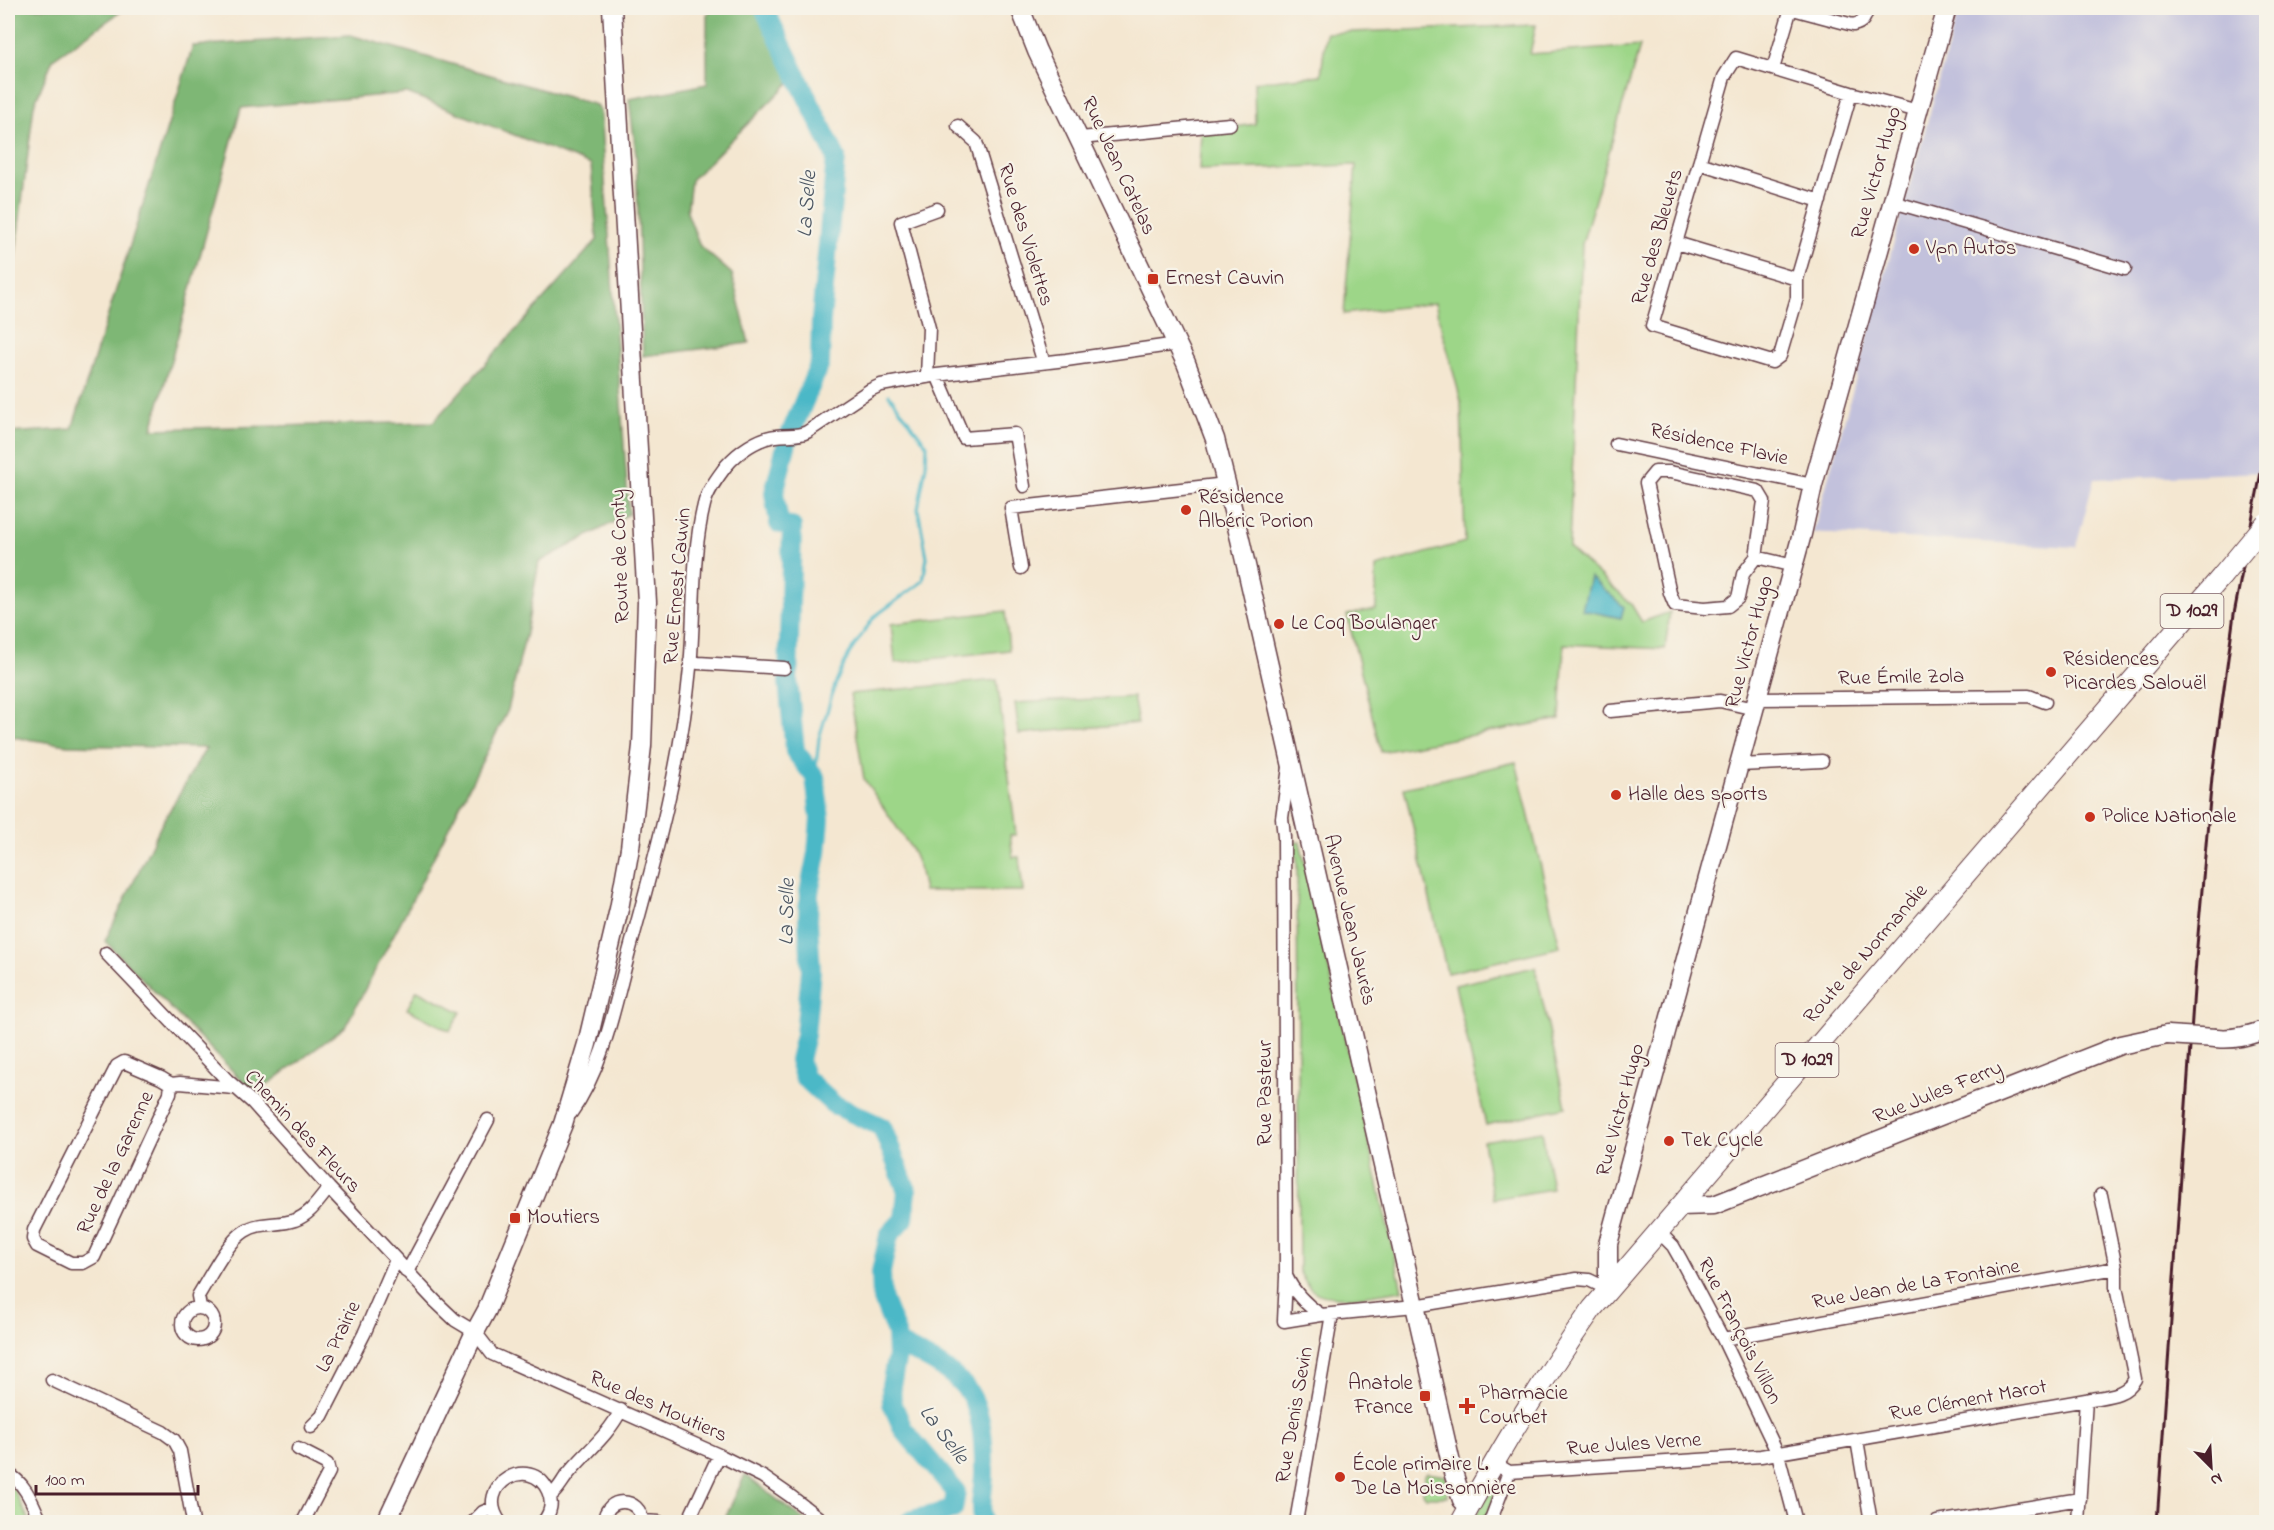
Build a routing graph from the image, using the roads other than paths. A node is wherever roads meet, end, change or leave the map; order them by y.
1 (612, 8) edge
2 (1020, 8) edge
3 (1790, 8) edge
4 (1868, 8) edge
5 (1947, 8) edge
6 (1773, 69) junction
7 (1851, 93) junction
8 (1918, 111) junction
9 (1230, 124) dead end
10 (958, 126) dead end
11 (1080, 138) junction
12 (1699, 163) junction
13 (1820, 201) junction
14 (1893, 201) junction
15 (937, 209) dead end
16 (1676, 243) junction
17 (2125, 269) dead end
18 (1797, 279) junction
19 (1177, 344) junction
20 (1042, 363) junction
21 (932, 376) junction
22 (1616, 444) dead end
23 (1226, 484) junction
24 (1813, 485) junction
25 (1024, 486) dead end
26 (2266, 523) edge
27 (1756, 557) junction
28 (1794, 566) junction
29 (1021, 568) dead end
30 (690, 661) junction
31 (784, 668) dead end
32 (2045, 702) dead end
33 (1756, 704) junction
34 (1610, 711) dead end
35 (1822, 761) dead end
36 (1290, 763) junction
37 (1740, 765) junction
38 (1306, 833) junction
39 (1284, 837) junction
40 (106, 953) dead end
41 (2266, 1029) edge
42 (171, 1084) junction
43 (239, 1089) junction
44 (576, 1097) junction
45 (488, 1120) dead end
46 (329, 1188) junction
47 (2101, 1195) dead end
48 (1680, 1206) junction
49 (1658, 1231) junction
50 (396, 1260) junction
51 (2116, 1269) junction
52 (407, 1272) junction
53 (1286, 1276) junction
54 (1608, 1289) junction
55 (1415, 1306) junction
56 (200, 1307) dead end
57 (1326, 1314) junction
58 (475, 1332) junction
59 (1724, 1339) junction
60 (52, 1380) dead end
61 (2086, 1400) junction
62 (621, 1410) junction
63 (311, 1427) dead end
64 (1857, 1440) junction
65 (298, 1449) dead end
66 (1778, 1454) junction
67 (718, 1455) junction
68 (1501, 1468) junction
69 (8, 1474) edge
70 (550, 1496) junction
71 (2080, 1499) junction
72 (1469, 1507) edge
73 (493, 1508) junction
74 (41, 1522) edge
75 (193, 1522) edge
76 (303, 1522) edge
77 (386, 1522) edge
78 (473, 1522) edge
79 (500, 1522) edge
80 (543, 1522) edge
81 (604, 1522) edge
82 (642, 1522) edge
83 (659, 1522) edge
84 (690, 1522) edge
85 (824, 1522) edge
86 (1296, 1522) edge
87 (1490, 1522) edge
88 (1796, 1522) edge
89 (1870, 1522) edge
90 (1937, 1522) edge
91 (2078, 1522) edge

1 - 44 street, Route de Conty
2 - 11 street, Rue Jean Catelas
3 - 4 street
3 - 6 street
5 - 8 street, Rue Victor Hugo
6 - 7 street, Rue des Bleuets
6 - 12 street, Rue des Bleuets
7 - 8 street, Rue des Bleuets
7 - 13 street, Rue des Bleuets
8 - 14 street, Rue Victor Hugo
9 - 11 street
10 - 20 street, Rue des Violettes
11 - 19 street, Rue Jean Catelas
12 - 13 street
12 - 16 street, Rue des Bleuets
13 - 18 street, Rue des Bleuets
14 - 17 street
14 - 24 street, Rue Victor Hugo
15 - 21 street
16 - 18 street
16 - 18 street, Rue des Bleuets
19 - 20 street, Rue Ernest Cauvin
19 - 23 street, Avenue Jean Jaurès
20 - 21 street, Rue Ernest Cauvin
21 - 25 street
21 - 30 street, Rue Ernest Cauvin
22 - 24 street, Résidence Flavie
23 - 29 street
23 - 36 street, Avenue Jean Jaurès
24 - 28 street, Rue Victor Hugo
26 - 48 main road, Route de Normandie / D 1029, bridge
27 - 27 street
27 - 28 street
28 - 33 street, Rue Victor Hugo
30 - 31 street
30 - 44 street, Rue Ernest Cauvin
32 - 33 street, Rue Émile Zola
33 - 34 street, Rue Émile Zola
33 - 37 street, Rue Victor Hugo
35 - 37 street
36 - 38 street, Avenue Jean Jaurès
36 - 39 street, Rue Pasteur
37 - 54 street, Rue Victor Hugo
38 - 39 street
38 - 55 street, Avenue Jean Jaurès
39 - 53 street, Rue Pasteur
40 - 43 street, Chemin des Fleurs
41 - 48 street, Rue Jules Ferry, bridge
42 - 42 street, Rue de la Garenne
42 - 43 street, Rue de la Garenne
43 - 46 street, Chemin des Fleurs
44 - 58 street, Route de Conty
45 - 52 street
46 - 50 street, Chemin des Fleurs
46 - 56 street
47 - 51 street
48 - 49 main road, Route de Normandie / D 1029
49 - 54 main road, Route de Normandie / D 1029
49 - 59 street, Rue François Villon
50 - 52 street, Chemin des Fleurs
50 - 63 street, La Prairie
51 - 59 street, Rue Jean de La Fontaine
51 - 61 street, Rue Clément Marot
52 - 58 street, Chemin des Fleurs
53 - 57 street
53 - 57 street, Rue Pasteur
54 - 55 street
54 - 68 main road, Route de Normandie / D 1029
55 - 57 street
55 - 72 street, Avenue Jean Jaurès
57 - 86 street, Rue Denis Sevin
58 - 62 street, Rue des Moutiers
58 - 77 street, Route de Conty
59 - 66 street, Rue François Villon
60 - 75 street
61 - 64 street, Rue Clément Marot
61 - 71 street
62 - 67 street, Rue des Moutiers
62 - 70 street
64 - 66 street, Rue Clément Marot
64 - 89 street
65 - 76 street
66 - 68 street, Rue Jules Verne
66 - 88 street, Rue François Villon
67 - 84 street
67 - 85 street, Rue des Moutiers
68 - 72 main road, Route de Normandie / D 1029
68 - 87 street
69 - 74 street
70 - 73 street
70 - 80 street
71 - 90 street
71 - 91 street
73 - 78 street
73 - 79 street
81 - 82 street
82 - 83 street

